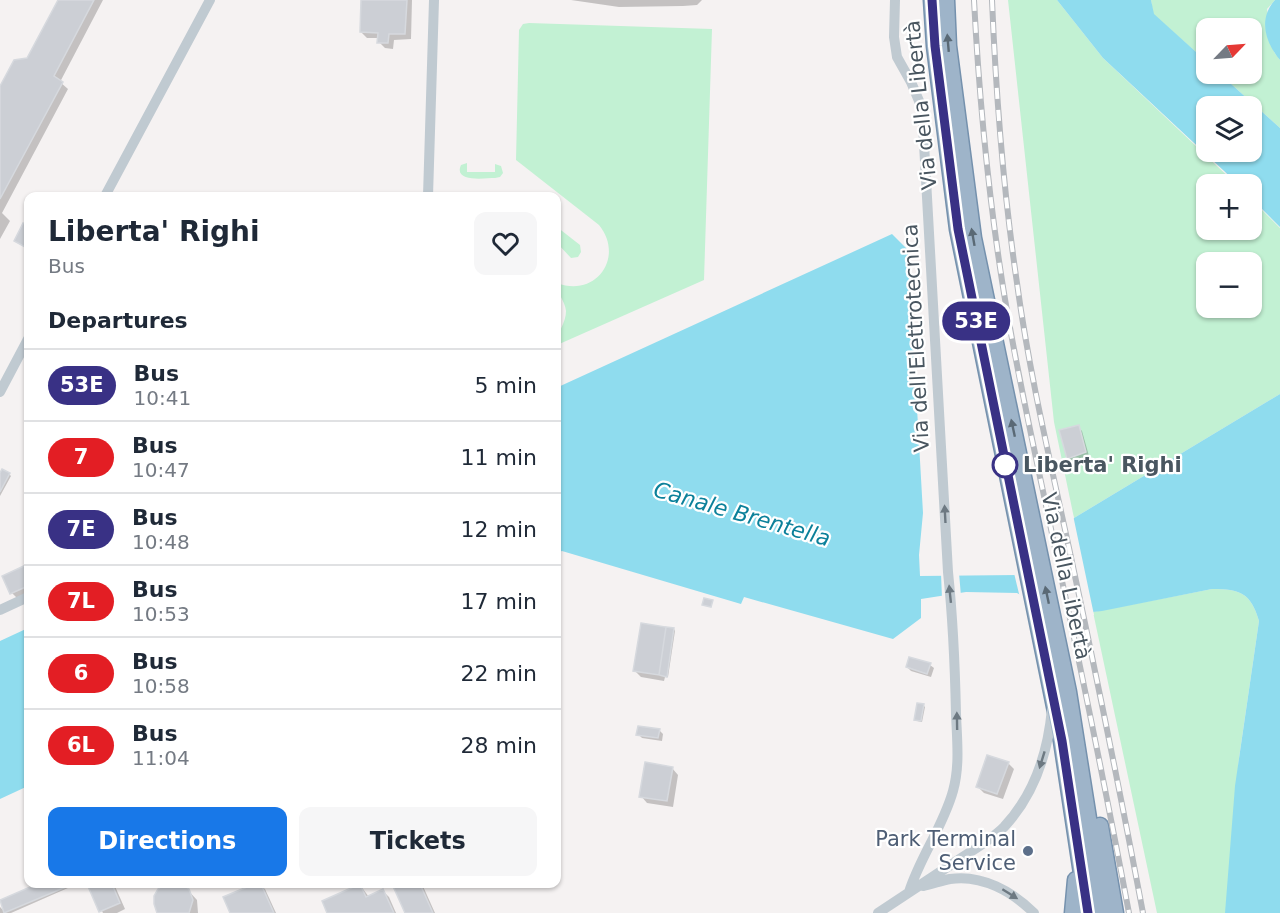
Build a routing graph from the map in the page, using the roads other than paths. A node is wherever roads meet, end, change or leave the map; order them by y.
1 (210, 0) edge
2 (434, 0) edge
3 (895, 0) edge
4 (932, 0) edge
5 (946, 0) edge
6 (107, 192) edge
7 (428, 192) edge
8 (24, 347) edge
9 (0, 392) edge
10 (1021, 507) junction
11 (24, 599) edge
12 (0, 610) edge
13 (1052, 654) junction
14 (1050, 682) junction
15 (1079, 852) junction
16 (957, 861) junction
17 (962, 879) junction
18 (913, 890) junction
19 (878, 913) edge
20 (1034, 913) edge
21 (1073, 913) edge
22 (1088, 913) edge
23 (1103, 913) edge
24 (1115, 913) edge

1 - 6 street
2 - 7 street
18 -> 3 street, Via dell'Elettrotecnica
4 - 10 highway, Via della Libertà
10 -> 5 highway, Via della Libertà
8 - 9 street
10 - 13 highway, Via della Libertà
11 - 12 street
13 - 14 highway, Via della Libertà
13 - 23 highway, Via della Libertà
13 - 24 highway
14 - 15 highway, Via della Libertà
14 -> 16 street
15 - 21 highway
15 - 22 highway, Via della Libertà
16 - 17 street
16 - 18 street
17 - 18 street
17 -> 20 street
18 - 19 street

